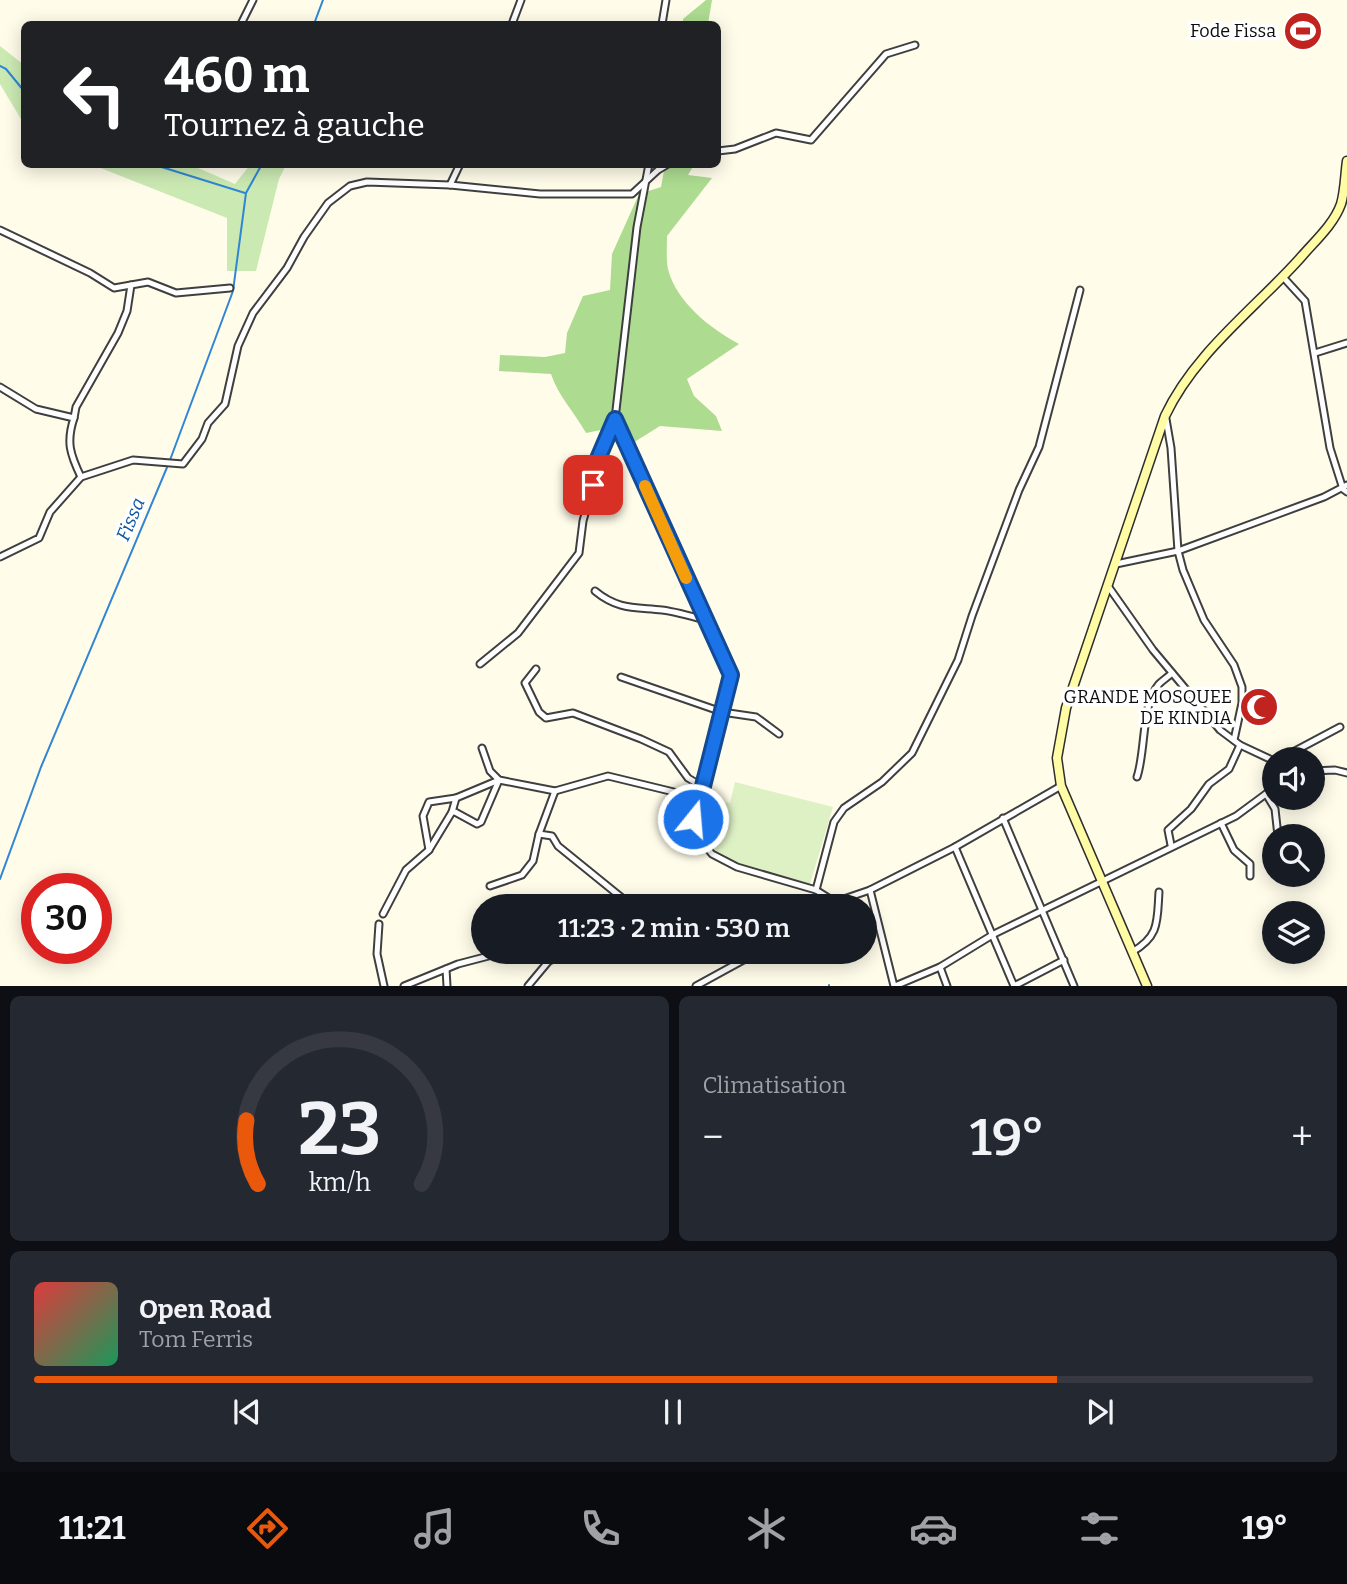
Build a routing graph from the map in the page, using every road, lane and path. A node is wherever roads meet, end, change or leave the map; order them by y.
1 (253, 0) edge
2 (521, 0) edge
3 (666, 0) edge
4 (242, 21) edge
5 (513, 21) edge
6 (662, 21) edge
7 (915, 45) dead end
8 (721, 151) edge
9 (1347, 161) edge
10 (458, 168) edge
11 (648, 168) edge
12 (663, 168) edge
13 (646, 181) junction
14 (450, 185) junction
15 (1344, 203) edge
16 (0, 230) edge
17 (1283, 277) junction
18 (131, 285) junction
19 (230, 288) dead end
20 (1080, 290) dead end
21 (1347, 343) edge
22 (1315, 354) junction
23 (0, 387) edge
24 (1166, 416) junction
25 (74, 418) junction
26 (615, 419) junction
27 (81, 477) junction
28 (1346, 489) edge
29 (1178, 551) junction
30 (0, 557) edge
31 (1115, 564) junction
32 (1108, 585) junction
33 (596, 591) dead end
34 (706, 620) junction
35 (480, 664) dead end
36 (536, 669) dead end
37 (1172, 673) junction
38 (621, 677) dead end
39 (722, 712) junction
40 (1340, 727) dead end
41 (779, 734) dead end
42 (1234, 740) junction
43 (1240, 745) junction
44 (1302, 747) edge
45 (482, 748) dead end
46 (1262, 755) edge
47 (1325, 770) edge
48 (1347, 773) edge
49 (1137, 777) dead end
50 (499, 780) junction
51 (1061, 786) junction
52 (703, 788) junction
53 (555, 791) junction
54 (1262, 797) edge
55 (456, 798) junction
56 (697, 806) junction
57 (452, 813) junction
58 (1003, 818) junction
59 (1220, 822) junction
60 (539, 834) junction
61 (1171, 845) junction
62 (955, 847) junction
63 (429, 850) junction
64 (1250, 876) dead end
65 (1101, 881) junction
66 (490, 886) dead end
67 (816, 890) junction
68 (870, 890) junction
69 (1159, 892) dead end
70 (617, 894) edge
71 (822, 894) edge
72 (858, 894) edge
73 (1043, 910) junction
74 (383, 915) dead end
75 (379, 924) dead end
76 (994, 934) junction
77 (1132, 952) junction
78 (1064, 960) junction
79 (471, 962) edge
80 (546, 964) edge
81 (735, 964) edge
82 (940, 967) junction
83 (446, 969) junction
84 (384, 985) edge
85 (404, 985) edge
86 (447, 985) edge
87 (528, 985) edge
88 (695, 985) edge
89 (894, 985) edge
90 (947, 985) edge
91 (1014, 985) edge
92 (1074, 985) edge
93 (1147, 985) edge

1 - 4 street
2 - 5 street
3 - 6 street
7 - 8 street
9 - 15 main road
10 - 14 street
11 - 13 street
12 - 13 street
13 - 14 street
13 - 26 street
14 - 27 street
15 - 17 main road
16 - 18 street
17 - 22 street
17 - 24 main road
18 - 19 street
18 - 25 street
20 - 67 street
21 - 22 street
22 - 28 street
23 - 25 street
24 - 29 street
24 - 31 main road
25 - 27 street
26 - 34 street
26 - 35 street
27 - 30 street
28 - 29 street
29 - 31 street
29 - 42 street
31 - 32 main road
32 - 37 street
32 - 51 main road
33 - 34 street
34 - 39 street
36 - 52 street
37 - 42 street
37 - 49 street
38 - 39 street
39 - 41 street
39 - 52 street
40 - 44 street
42 - 43 street
43 - 46 street
43 - 61 street
45 - 50 street
47 - 48 street
50 - 53 street
50 - 55 street
50 - 57 street
51 - 58 street
51 - 65 main road
52 - 56 street
53 - 56 street
53 - 60 street
54 - 59 street
55 - 57 street
55 - 63 street
56 - 67 street
57 - 63 street
58 - 62 street
58 - 73 street
59 - 61 street
59 - 64 street
60 - 66 street
60 - 70 street
61 - 65 street
62 - 68 street
62 - 76 street
63 - 74 street
65 - 73 street
65 - 77 main road
67 - 71 street
68 - 72 street
68 - 89 street
69 - 77 street
73 - 76 street
73 - 78 street
75 - 84 street
76 - 82 street
76 - 91 street
77 - 93 main road
78 - 91 street
78 - 92 street
79 - 83 street
80 - 87 street
81 - 88 street
82 - 89 street
82 - 90 street
83 - 85 street
83 - 86 street

